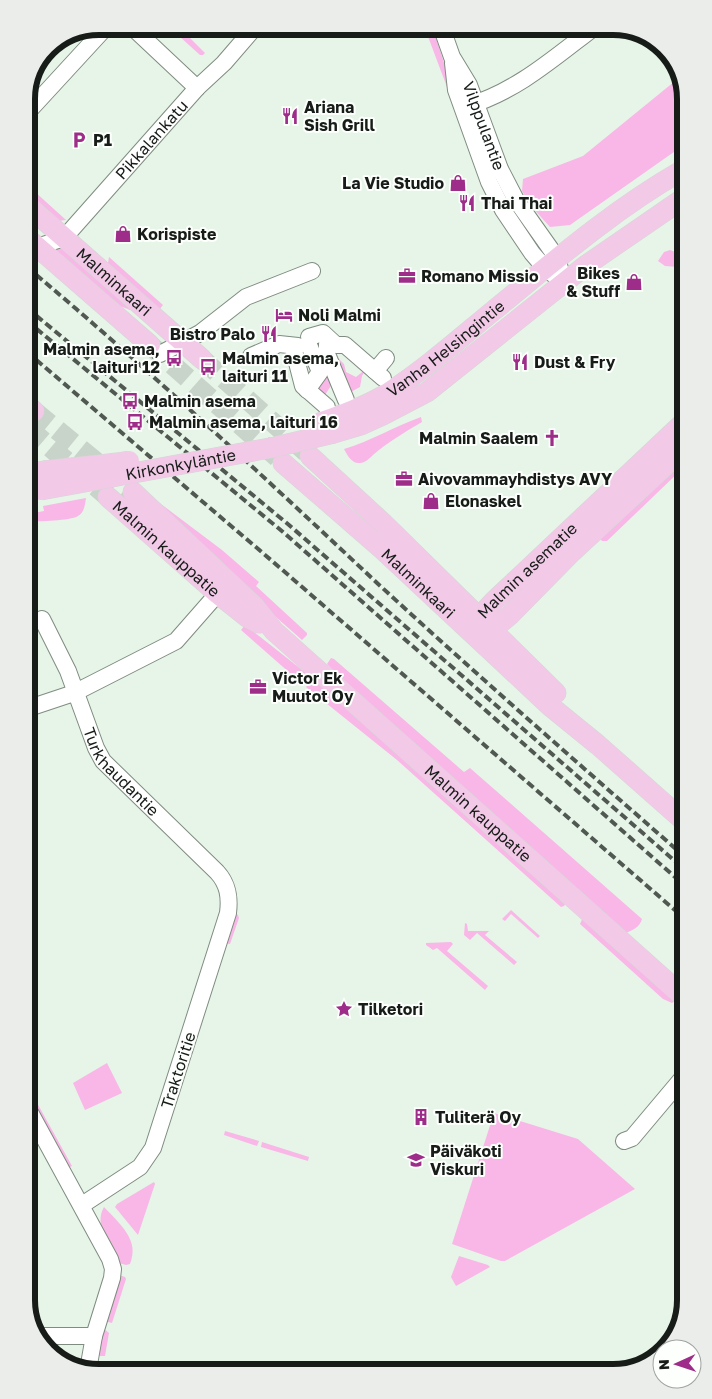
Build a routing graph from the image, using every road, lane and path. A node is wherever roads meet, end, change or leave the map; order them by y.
1 (99, 35) edge
2 (141, 35) edge
3 (248, 35) edge
4 (444, 35) edge
5 (584, 35) edge
6 (197, 88) junction
7 (35, 104) edge
8 (469, 105) junction
9 (677, 192) edge
10 (677, 193) edge
11 (35, 212) edge
12 (64, 238) junction
13 (35, 242) edge
14 (35, 245) edge
15 (551, 263) junction
16 (312, 271) dead end
17 (564, 283) junction
18 (183, 342) junction
19 (312, 344) junction
20 (155, 350) joint
21 (251, 356) dead end
22 (386, 358) dead end
23 (202, 359) tunnel mouth
24 (346, 400) dead end
25 (328, 421) junction
26 (677, 429) edge
27 (677, 455) edge
28 (310, 456) tunnel mouth
29 (283, 462) tunnel mouth
30 (35, 473) edge
31 (35, 492) edge
32 (132, 492) tunnel mouth
33 (108, 497) tunnel mouth
34 (223, 588) junction
35 (42, 618) dead end
36 (483, 627) junction
37 (74, 693) junction
38 (35, 706) edge
39 (677, 815) edge
40 (229, 902) joint
41 (677, 991) edge
42 (677, 1085) edge
43 (35, 1121) edge
44 (624, 1141) dead end
45 (82, 1205) junction
46 (46, 1336) edge
47 (94, 1336) junction
48 (89, 1363) edge

1 - 7 street
2 - 6 street, Pikkalankatu
3 - 6 street
4 - 8 street, Vilppulantie
5 - 8 street
6 - 12 street, Pikkalankatu
8 - 15 street, Vilppulantie
9 - 15 main road, Vanha Helsingintie
10 - 17 main road, Vanha Helsingintie
11 - 12 main road, Malminkaari
12 - 13 street
12 - 18 main road, Malminkaari
14 - 20 main road, Malminkaari
15 - 17 street, Vilppulantie
15 - 25 main road, Vanha Helsingintie
16 - 18 street
17 - 25 main road, Vanha Helsingintie
18 - 20 street
18 - 23 main road, Malminkaari
19 - 21 street
19 - 22 street
19 - 24 street
19 - 25 street
25 - 30 main road, Kirkonkyläntie, bridge
25 - 31 main road, Kirkonkyläntie, bridge
26 - 36 main road, Malmin asematie
27 - 36 main road, Malmin asematie
28 - 36 main road, Malminkaari
29 - 36 main road, Malminkaari
32 - 34 main road, Malmin kauppatie
33 - 34 main road, Malmin kauppatie
34 - 37 street
34 - 41 main road, Malmin kauppatie
35 - 37 street, Turkhaudantie
36 - 39 main road, Malminkaari
37 - 38 street
37 - 40 street, Turkhaudantie
40 - 45 street, Traktoritie
42 - 44 street
43 - 45 street
45 - 47 street
46 - 47 street
47 - 48 street

